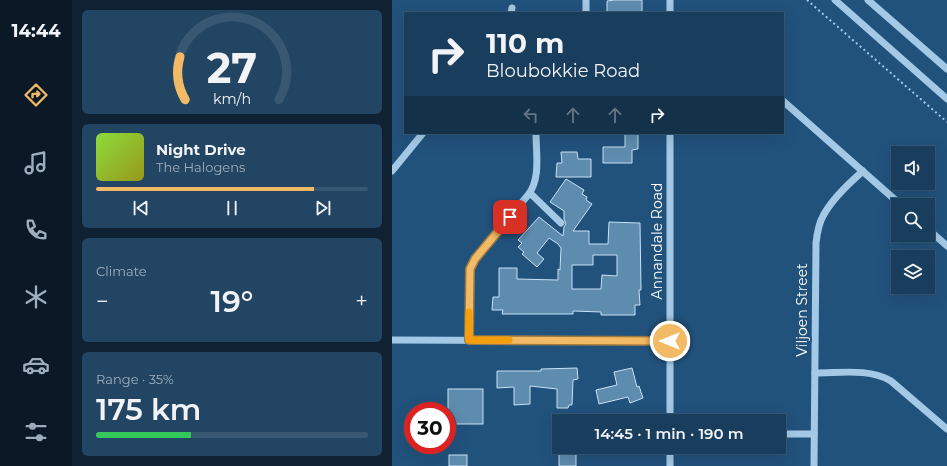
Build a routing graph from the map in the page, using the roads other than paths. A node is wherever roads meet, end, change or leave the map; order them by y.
1 (586, 0) edge
2 (670, 0) edge
3 (835, 0) edge
4 (868, 0) edge
5 (586, 12) edge
6 (670, 12) edge
7 (947, 68) edge
8 (947, 99) edge
9 (784, 102) edge
10 (422, 134) edge
11 (536, 134) edge
12 (670, 134) edge
13 (392, 171) edge
14 (863, 171) junction
15 (530, 192) junction
16 (893, 198) edge
17 (561, 224) dead end
18 (935, 235) edge
19 (947, 246) edge
20 (392, 340) edge
21 (469, 340) junction
22 (670, 341) junction
23 (815, 373) junction
24 (670, 414) edge
25 (947, 429) edge
26 (786, 434) edge
27 (814, 434) junction
28 (670, 454) edge
29 (670, 466) edge
30 (814, 466) edge

1 - 5 street
2 - 6 street
3 - 8 street
4 - 7 street
9 - 14 street
10 - 13 street
11 - 15 street
12 - 22 street, Annandale Road
14 - 16 street
14 - 23 street, Viljoen Street
15 - 17 street
15 - 21 street
18 - 19 street
20 - 21 street
21 - 22 street
22 - 24 street, Annandale Road
23 - 25 street
23 - 27 street, Viljoen Street
26 - 27 street
27 - 30 street, Viljoen Street
28 - 29 street

